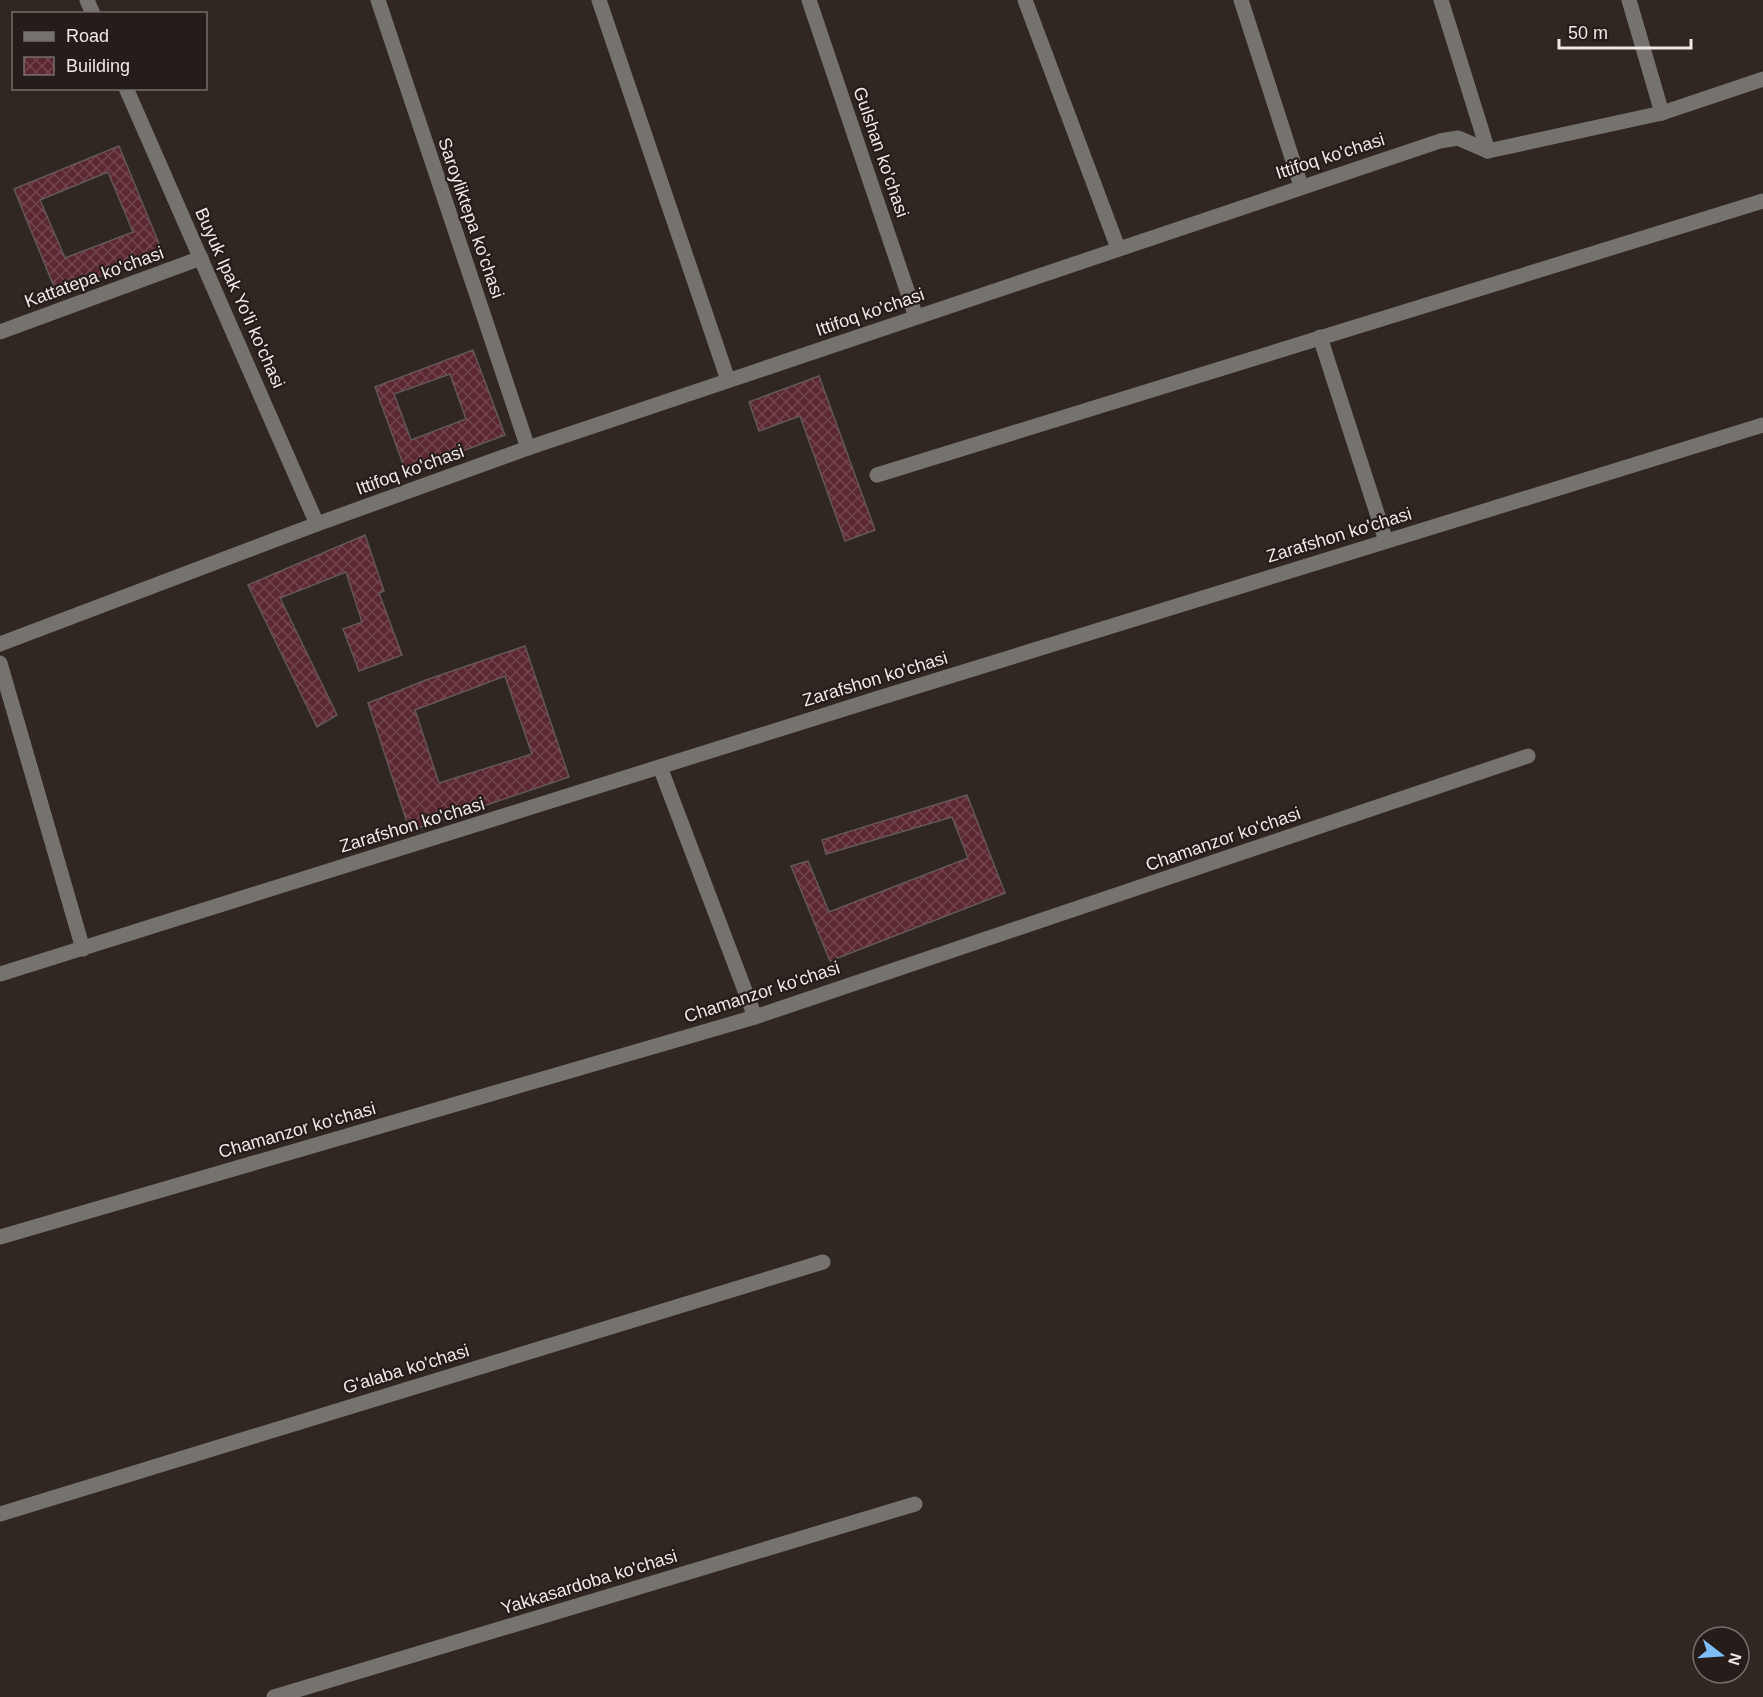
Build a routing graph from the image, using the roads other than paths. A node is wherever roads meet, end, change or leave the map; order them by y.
1 (378, 0) edge
2 (599, 0) edge
3 (809, 0) edge
4 (1025, 0) edge
5 (1241, 0) edge
6 (1441, 0) edge
7 (1629, 0) edge
8 (1763, 79) edge
9 (127, 90) edge
10 (1662, 113) junction
11 (1488, 151) junction
12 (1301, 186) junction
13 (1763, 201) edge
14 (1118, 248) junction
15 (201, 258) junction
16 (916, 316) junction
17 (0, 332) edge
18 (1320, 337) junction
19 (728, 380) junction
20 (1763, 425) edge
21 (528, 448) junction
22 (877, 475) dead end
23 (317, 524) junction
24 (1386, 541) junction
25 (0, 644) edge
26 (0, 663) edge
27 (1528, 756) dead end
28 (660, 767) junction
29 (82, 949) junction
30 (0, 974) edge
31 (755, 1017) junction
32 (0, 1237) edge
33 (823, 1262) dead end
34 (915, 1504) dead end
35 (0, 1515) edge
36 (274, 1697) edge

1 - 21 street, Saroyliktepa ko'chasi
2 - 19 street
3 - 16 street, Gulshan ko'chasi
4 - 14 street
5 - 12 street
6 - 11 street
7 - 10 street
8 - 10 street
9 - 15 street, Buyuk Ipak Yo'li ko'chasi
10 - 11 street
11 - 12 street, Ittifoq ko'chasi
12 - 14 street, Ittifoq ko'chasi
13 - 18 street
14 - 16 street, Ittifoq ko'chasi
15 - 17 street, Kattatepa ko'chasi
15 - 23 street, Buyuk Ipak Yo'li ko'chasi
16 - 19 street, Ittifoq ko'chasi
18 - 22 street
18 - 24 street
19 - 21 street, Ittifoq ko'chasi
20 - 24 street, Zarafshon ko'chasi
21 - 23 street, Ittifoq ko'chasi
23 - 25 street, Ittifoq ko'chasi
24 - 28 street, Zarafshon ko'chasi
26 - 29 street
27 - 31 street, Chamanzor ko'chasi
28 - 29 street, Zarafshon ko'chasi
28 - 31 street
29 - 30 street, Zarafshon ko'chasi
31 - 32 street, Chamanzor ko'chasi
33 - 35 street, G'alaba ko'chasi
34 - 36 street, Yakkasardoba ko'chasi

